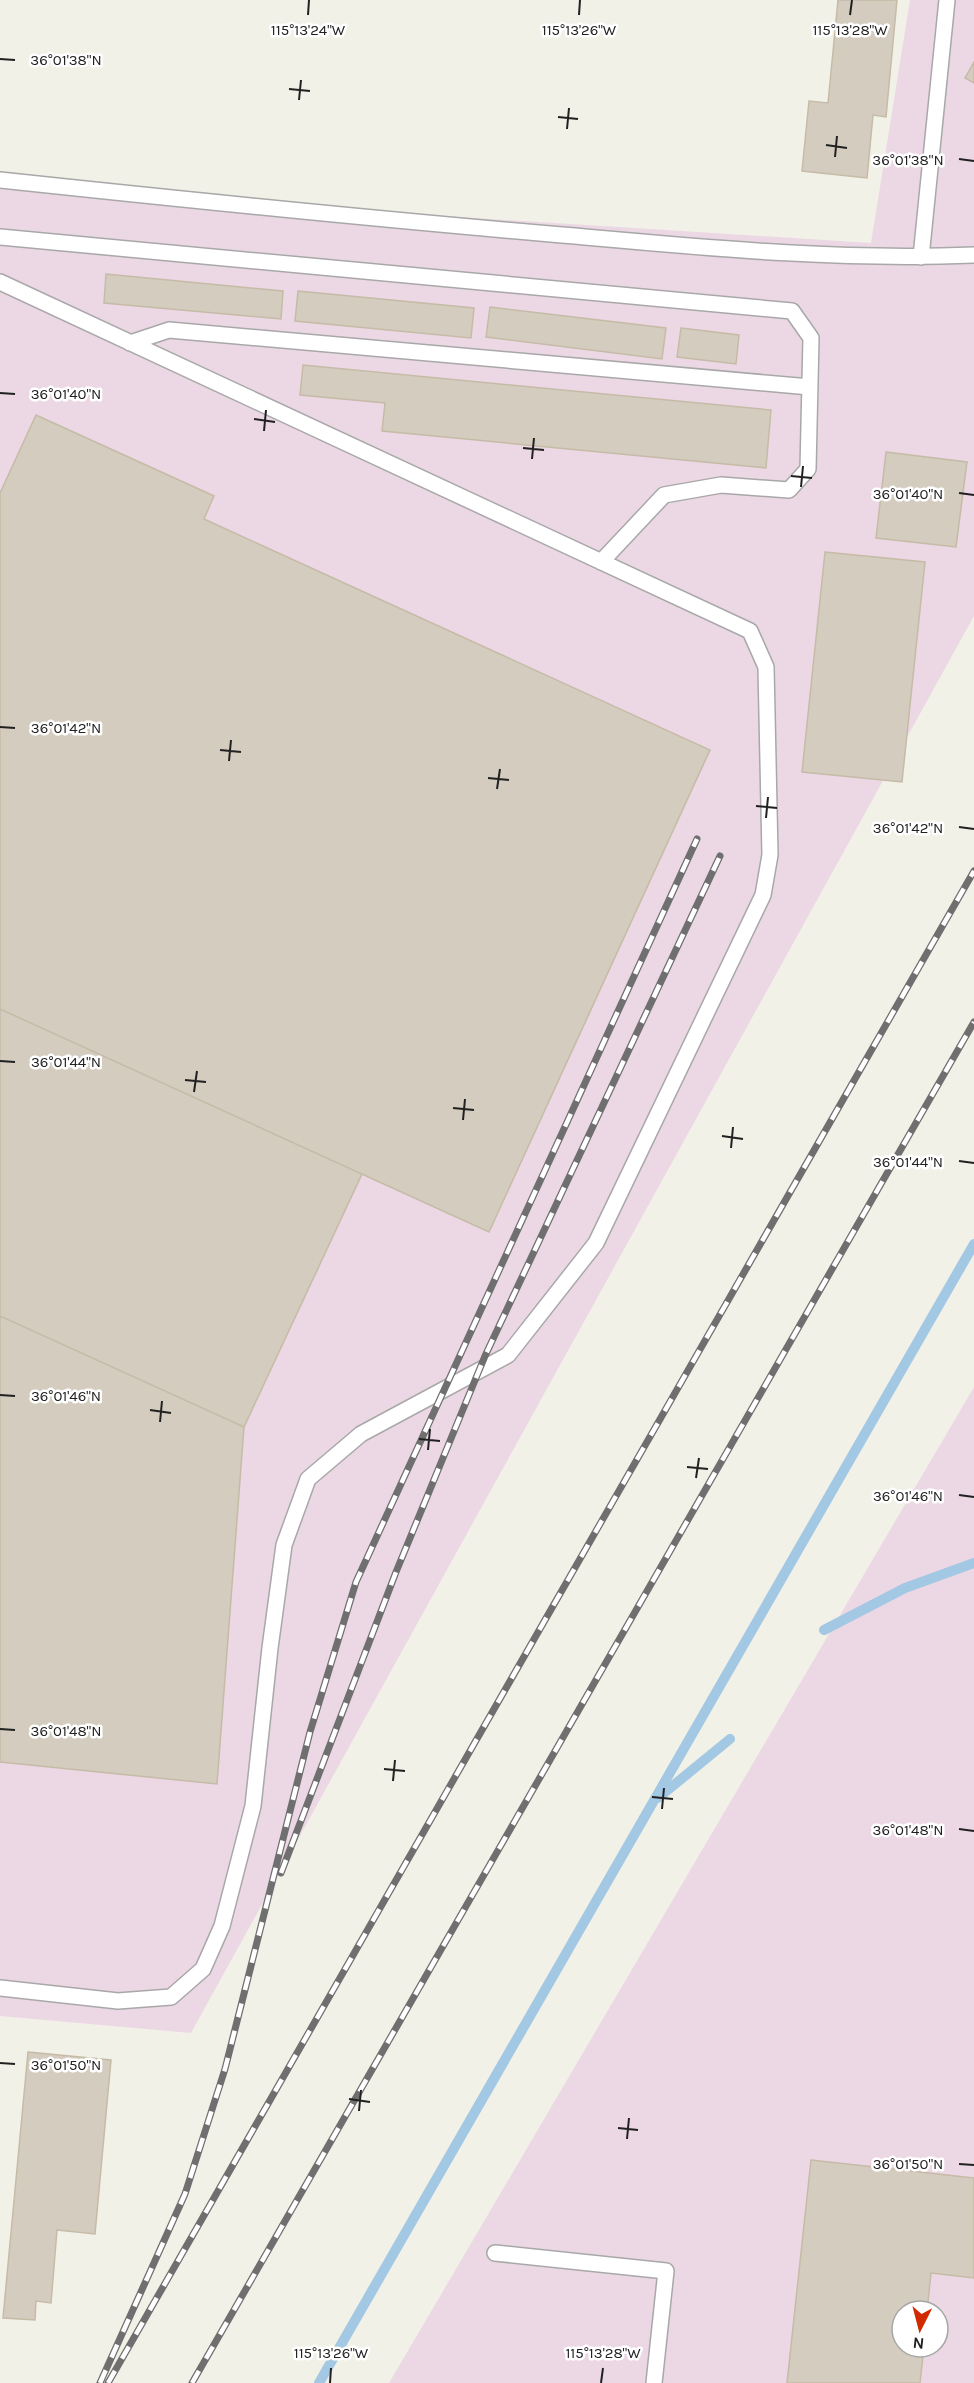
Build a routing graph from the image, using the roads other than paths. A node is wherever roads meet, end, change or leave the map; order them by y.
1 (947, 0) edge
2 (0, 180) edge
3 (0, 237) edge
4 (974, 255) edge
5 (921, 257) junction
6 (0, 282) edge
7 (130, 343) junction
8 (810, 387) junction
9 (601, 562) junction
10 (0, 1988) edge
11 (495, 2253) dead end
12 (654, 2383) edge

1 - 5 lane
2 - 5 lane
3 - 8 lane
4 - 5 lane
6 - 7 lane
7 - 8 lane
7 - 9 lane
8 - 9 lane
9 - 10 lane
11 - 12 lane

